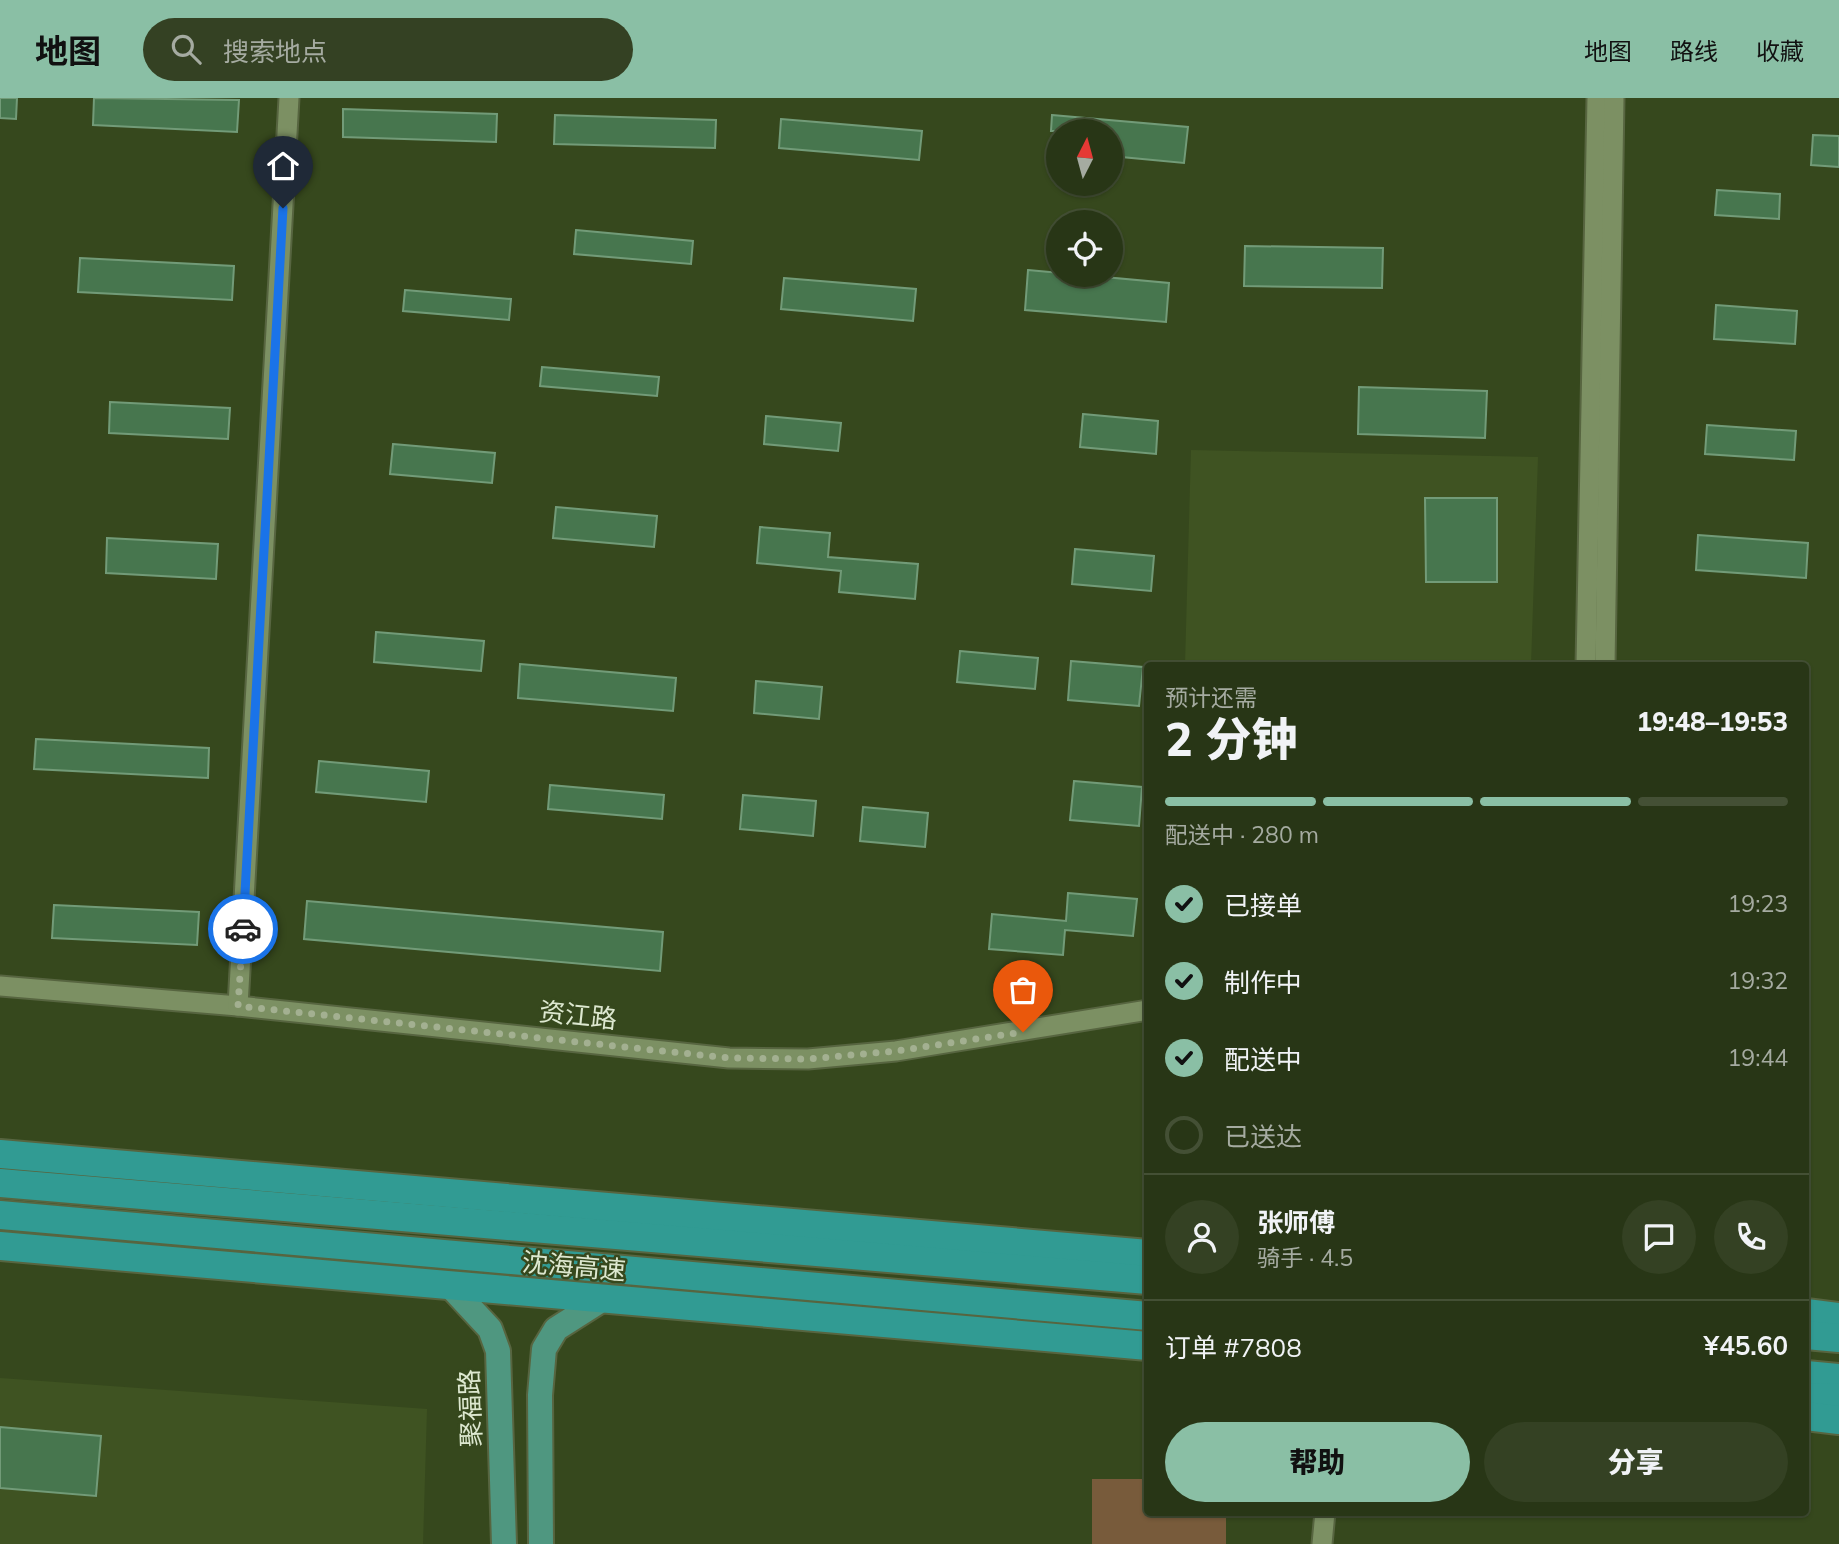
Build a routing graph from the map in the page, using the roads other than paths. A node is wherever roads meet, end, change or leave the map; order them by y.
1 (289, 98) edge
2 (1597, 98) edge
3 (1614, 98) edge
4 (1586, 662) edge
5 (1605, 662) edge
6 (0, 986) edge
7 (238, 1006) junction
8 (1144, 1011) edge
9 (0, 1154) edge
10 (0, 1183) edge
11 (0, 1215) edge
12 (0, 1246) edge
13 (1144, 1254) edge
14 (1144, 1280) edge
15 (451, 1287) junction
16 (1809, 1300) edge
17 (600, 1301) junction
18 (1839, 1302) edge
19 (1809, 1313) edge
20 (1144, 1317) edge
21 (1839, 1317) edge
22 (1809, 1335) edge
23 (1839, 1338) edge
24 (1144, 1346) edge
25 (1809, 1375) edge
26 (1839, 1378) edge
27 (1809, 1397) edge
28 (1839, 1398) edge
29 (1809, 1416) edge
30 (1839, 1420) edge
31 (1325, 1516) edge
32 (504, 1544) edge
33 (541, 1544) edge
34 (1322, 1544) edge

1 - 7 street
2 - 4 street
3 - 5 street
6 - 7 street, 资江路
7 - 8 street, 资江路
9 - 13 highway
10 - 14 highway, 沈海高速
11 - 20 highway, 沈海高速
12 - 15 highway
15 - 17 highway
15 - 32 main road, 聚福路
16 - 18 highway
17 - 24 highway
17 - 33 main road
19 - 21 highway
22 - 23 highway
25 - 26 highway
27 - 28 highway
29 - 30 highway
31 - 34 street

